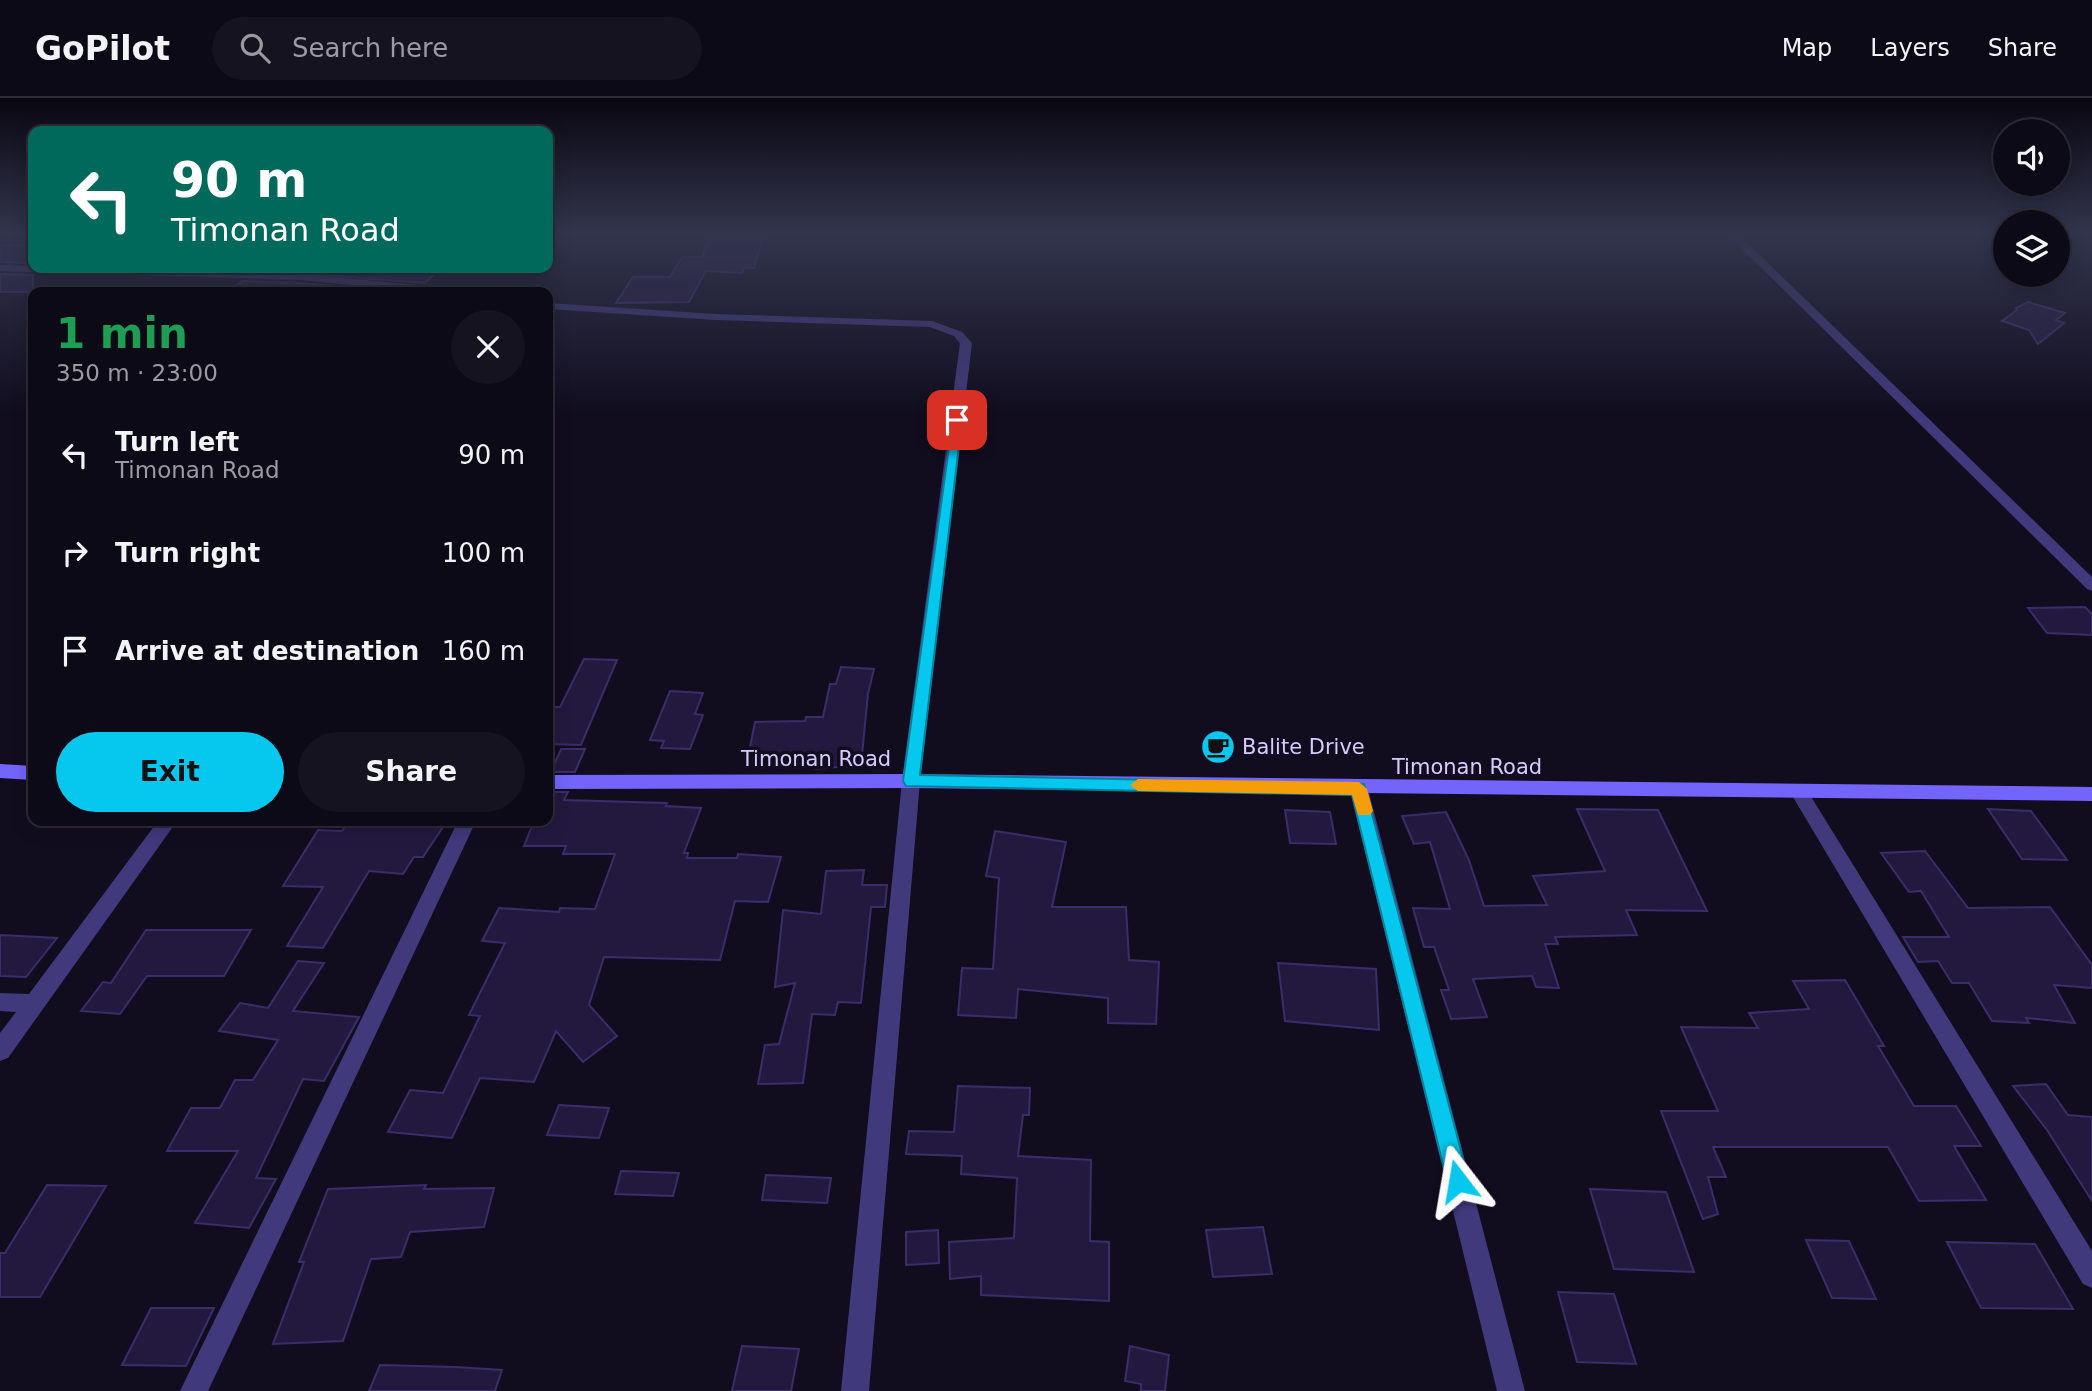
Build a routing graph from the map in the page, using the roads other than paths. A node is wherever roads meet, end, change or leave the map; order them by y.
1 (1792, 292) edge
2 (553, 306) edge
3 (2092, 586) edge
4 (0, 771) edge
5 (28, 773) edge
6 (911, 781) junction
7 (553, 782) edge
8 (1359, 789) junction
9 (1799, 792) junction
10 (2092, 794) edge
11 (163, 826) edge
12 (465, 826) edge
13 (0, 1002) edge
14 (34, 1004) junction
15 (0, 1051) edge
16 (2092, 1275) edge
17 (194, 1391) edge
18 (855, 1391) edge
19 (1511, 1391) edge

1 - 3 street
2 - 6 street
4 - 5 street
6 - 7 street, Timonan Road
6 - 8 street, Timonan Road
6 - 18 street
8 - 9 street, Timonan Road
8 - 19 street
9 - 10 street, Timonan Road
9 - 16 street
11 - 14 street
12 - 17 street
13 - 14 street
14 - 15 street

